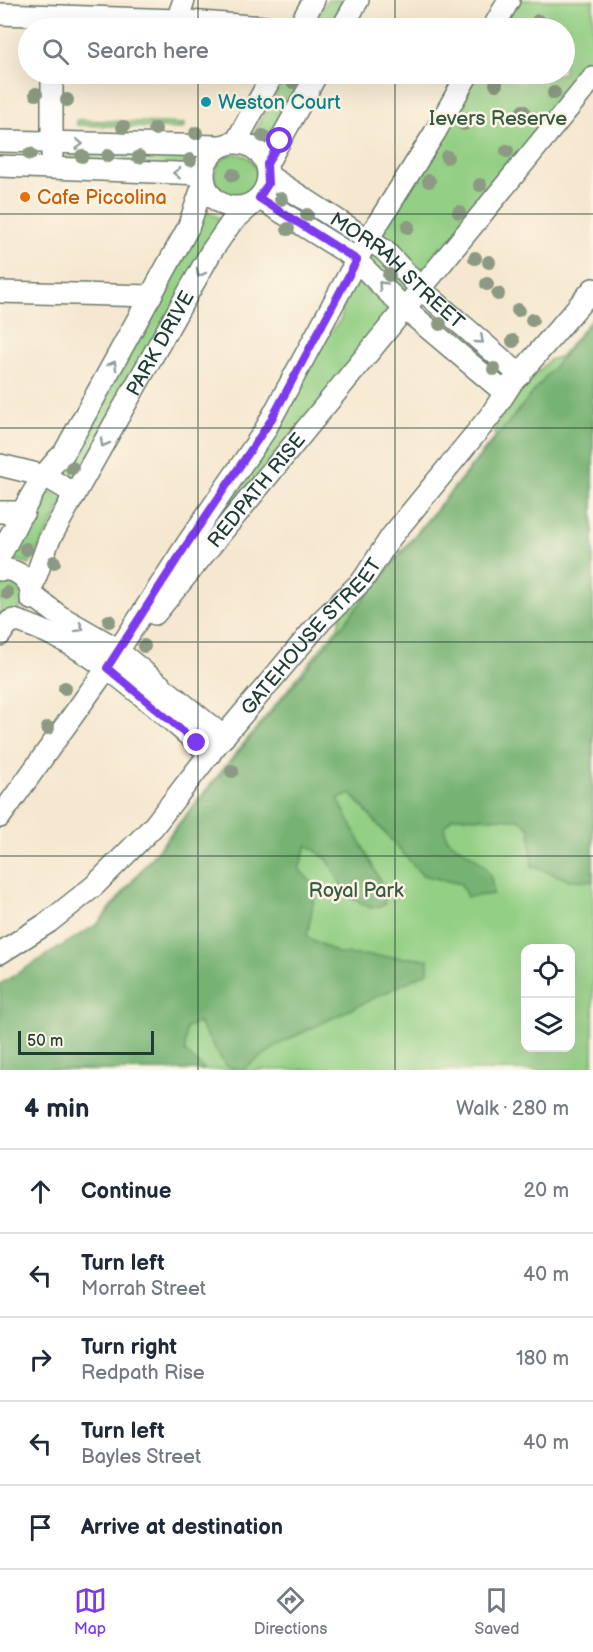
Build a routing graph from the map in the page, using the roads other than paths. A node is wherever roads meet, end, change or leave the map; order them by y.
1 (184, 0) edge
2 (314, 0) edge
3 (358, 0) edge
4 (509, 0) edge
5 (0, 14) edge
6 (52, 15) edge
7 (127, 18) edge
8 (178, 18) edge
9 (304, 18) edge
10 (348, 18) edge
11 (499, 18) edge
12 (593, 78) edge
13 (52, 84) edge
14 (267, 84) edge
15 (312, 84) edge
16 (462, 84) edge
17 (0, 141) edge
18 (52, 143) junction
19 (228, 144) junction
20 (0, 166) edge
21 (51, 167) junction
22 (268, 170) junction
23 (204, 178) junction
24 (257, 199) junction
25 (368, 239) junction
26 (357, 260) junction
27 (593, 289) edge
28 (423, 291) junction
29 (0, 292) edge
30 (151, 296) junction
31 (405, 309) junction
32 (520, 375) junction
33 (505, 393) junction
34 (0, 465) edge
35 (45, 476) junction
36 (75, 494) junction
37 (0, 512) edge
38 (24, 512) junction
39 (6, 533) edge
40 (0, 556) edge
41 (0, 570) edge
42 (31, 592) junction
43 (6, 624) edge
44 (115, 658) junction
45 (224, 737) junction
46 (210, 754) junction
47 (0, 817) edge
48 (0, 953) edge

1 - 8 street
2 - 9 street
3 - 10 street
4 - 11 street
5 - 6 street
6 - 7 street
12 - 28 street
13 - 18 street
14 - 19 street
15 - 22 street
16 - 25 street
17 - 18 street
18 -> 19 street
18 - 21 street
19 - 22 street
19 - 23 street
20 - 21 street
23 -> 21 street
22 - 24 street
22 - 25 street, MORRAH STREET
23 - 24 street
23 - 30 street, PARK DRIVE
24 - 26 street, MORRAH STREET
24 -> 36 street, PARK DRIVE
25 - 26 street, REDPATH RISE
25 - 28 street, MORRAH STREET
31 -> 26 street, MORRAH STREET
26 - 44 street, REDPATH RISE
27 - 32 street, GATEHOUSE STREET
28 - 31 street, REDPATH RISE
28 -> 32 street, MORRAH STREET
29 - 30 street
35 -> 30 street, PARK DRIVE
31 - 33 street, MORRAH STREET
31 - 44 street, REDPATH RISE
32 - 33 street, GATEHOUSE STREET
33 - 45 street, GATEHOUSE STREET
34 - 35 street
35 - 36 street
35 - 38 street, PARK DRIVE
36 - 42 street, PARK DRIVE
37 - 38 street
38 - 39 street, PARK DRIVE
39 - 40 street, PARK DRIVE
41 - 42 street
42 - 43 street, PARK DRIVE
42 -> 44 street
43 - 44 street
44 - 45 street
44 - 46 street
44 - 47 street, REDPATH RISE
45 - 46 street, GATEHOUSE STREET
46 - 48 street, GATEHOUSE STREET

